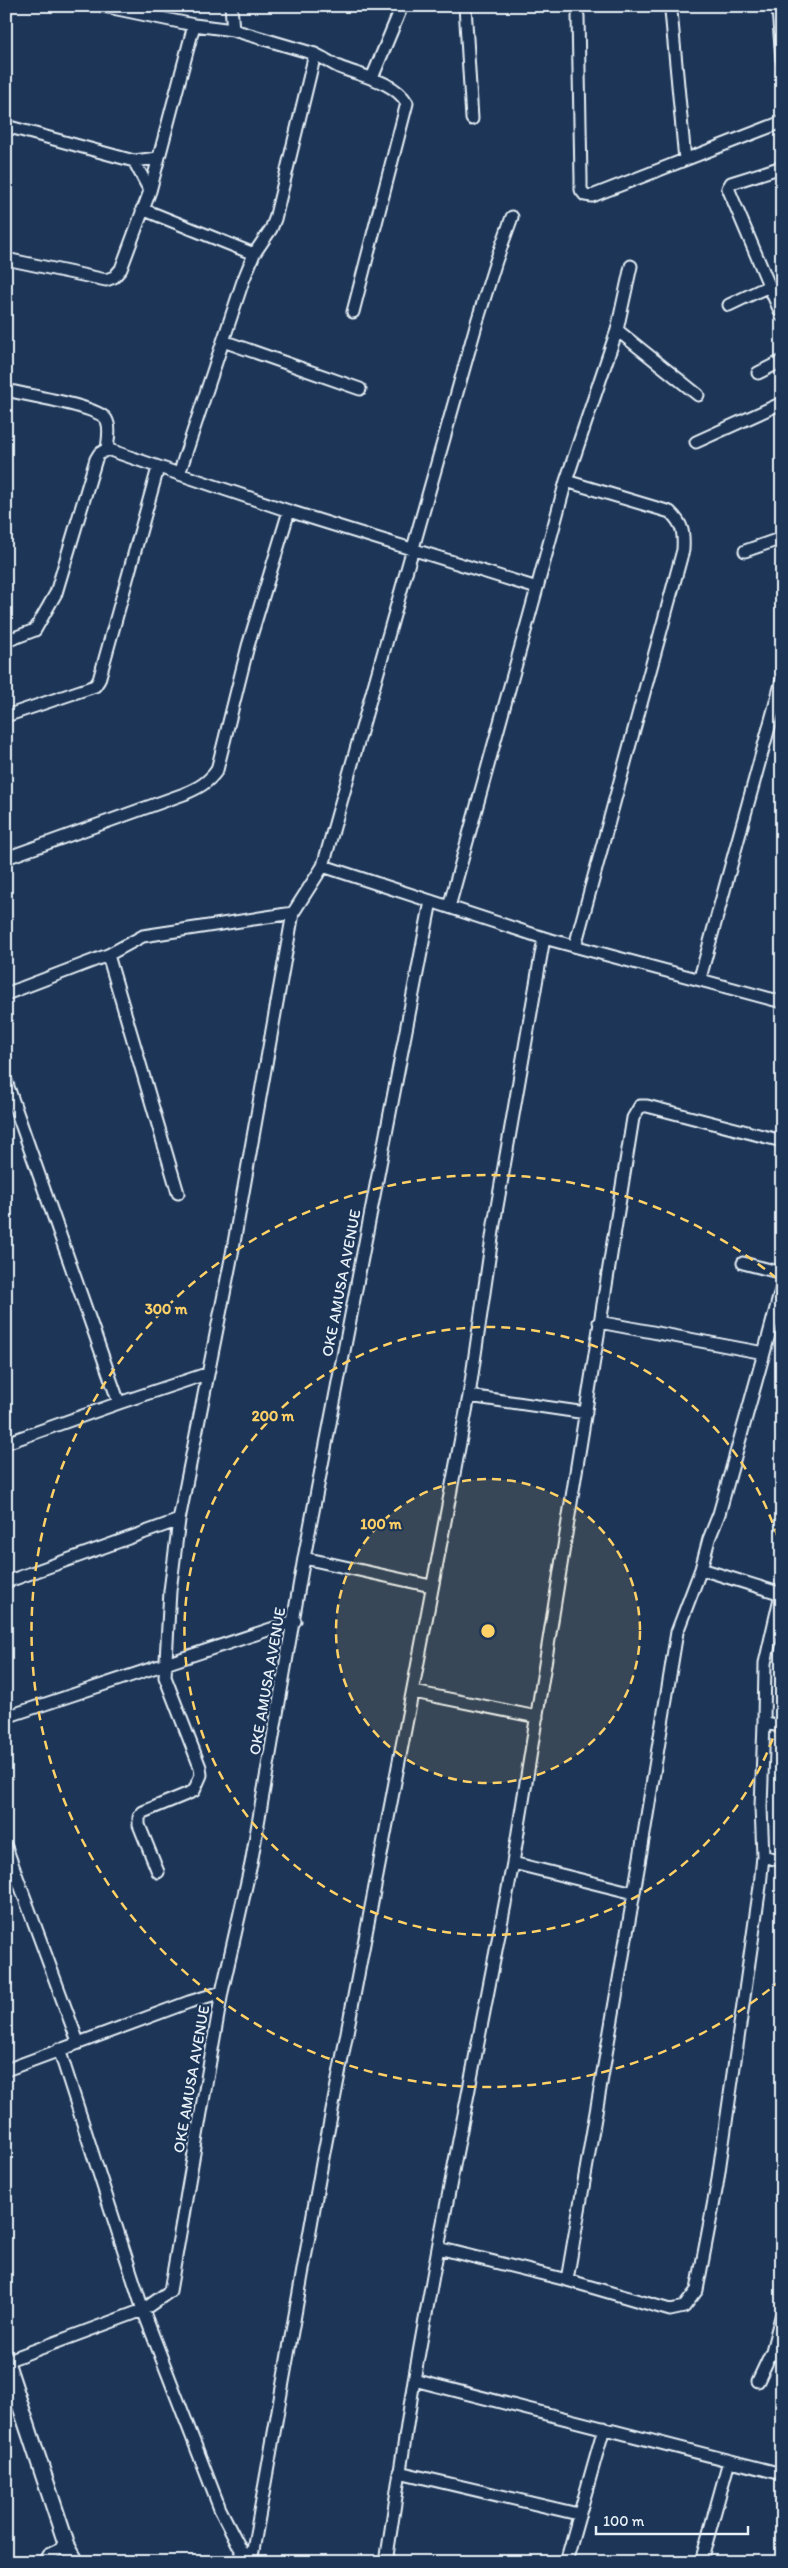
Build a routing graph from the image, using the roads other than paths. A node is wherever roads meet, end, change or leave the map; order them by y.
1 (231, 6) edge
2 (402, 6) edge
3 (465, 6) edge
4 (106, 7) edge
5 (778, 9) dead end
6 (671, 10) dead end
7 (578, 16) dead end
8 (194, 25) junction
9 (232, 30) junction
10 (315, 54) junction
11 (782, 60) edge
12 (372, 78) junction
13 (472, 119) dead end
14 (782, 122) edge
15 (6, 126) edge
16 (158, 158) junction
17 (685, 160) junction
18 (134, 161) junction
19 (782, 167) edge
20 (150, 191) junction
21 (142, 209) junction
22 (512, 217) dead end
23 (254, 254) junction
24 (6, 259) edge
25 (631, 266) dead end
26 (769, 286) junction
27 (729, 305) dead end
28 (353, 312) dead end
29 (782, 316) edge
30 (617, 330) junction
31 (223, 342) junction
32 (782, 361) edge
33 (758, 373) dead end
34 (360, 389) dead end
35 (6, 390) edge
36 (698, 395) dead end
37 (782, 404) edge
38 (696, 442) dead end
39 (108, 449) junction
40 (158, 468) junction
41 (178, 474) junction
42 (566, 481) junction
43 (288, 511) junction
44 (782, 538) edge
45 (413, 551) junction
46 (745, 551) dead end
47 (537, 588) junction
48 (6, 641) edge
49 (782, 680) edge
50 (6, 716) edge
51 (6, 858) edge
52 (323, 866) junction
53 (431, 901) junction
54 (449, 907) junction
55 (293, 913) junction
56 (544, 938) junction
57 (575, 946) junction
58 (108, 955) junction
59 (700, 978) junction
60 (6, 994) edge
61 (782, 1002) edge
62 (6, 1082) edge
63 (782, 1141) edge
64 (178, 1193) dead end
65 (743, 1263) dead end
66 (782, 1273) edge
67 (782, 1286) edge
68 (599, 1322) junction
69 (764, 1353) junction
70 (206, 1374) junction
71 (470, 1396) junction
72 (119, 1403) junction
73 (586, 1412) junction
74 (6, 1443) edge
75 (179, 1520) junction
76 (304, 1558) junction
77 (701, 1569) junction
78 (6, 1582) edge
79 (431, 1586) junction
80 (782, 1594) edge
81 (295, 1621) junction
82 (164, 1663) junction
83 (414, 1692) junction
84 (6, 1717) edge
85 (537, 1717) junction
86 (764, 1722) junction
87 (782, 1727) edge
88 (6, 1847) edge
89 (763, 1856) junction
90 (782, 1861) edge
91 (513, 1864) junction
92 (158, 1872) dead end
93 (634, 1893) junction
94 (222, 1992) junction
95 (78, 2042) junction
96 (59, 2049) junction
97 (6, 2070) edge
98 (438, 2248) junction
99 (567, 2280) junction
100 (143, 2310) junction
101 (782, 2313) edge
102 (6, 2362) edge
103 (414, 2380) junction
104 (758, 2381) dead end
105 (604, 2428) junction
106 (729, 2461) junction
107 (400, 2472) junction
108 (782, 2474) edge
109 (578, 2514) junction
110 (67, 2546) junction
111 (252, 2559) edge
112 (44, 2562) edge
113 (76, 2562) edge
114 (386, 2562) edge
115 (566, 2562) edge
116 (701, 2562) edge

1 - 9 street
2 - 12 street
3 - 13 street
4 - 8 street
5 - 11 street
6 - 17 street
7 - 17 street
8 - 9 street
8 - 16 street
9 - 10 street
10 - 12 street
10 - 23 street
12 - 28 street
14 - 17 street
15 - 18 street
16 - 18 street
16 - 20 street
18 - 20 street
19 - 26 street
20 - 21 street
21 - 23 street
21 - 24 street
22 - 45 street
23 - 31 street
25 - 30 street
26 - 27 street
26 - 29 street
30 - 36 street
30 - 42 street
31 - 34 street
31 - 41 street
32 - 33 street
35 - 39 street
37 - 38 street
39 - 40 street
39 - 48 street
40 - 41 street
40 - 50 street
41 - 43 street
42 - 47 street
42 - 57 street
43 - 45 street
43 - 51 street
44 - 46 street
45 - 47 street
45 - 52 street
47 - 54 street
49 - 59 street
52 - 53 street
52 - 55 street
53 - 54 street
53 - 76 street, OKE AMUSA AVENUE
54 - 56 street
55 - 58 street
55 - 70 street
56 - 57 street
56 - 71 street
57 - 59 street
58 - 60 street
58 - 64 street
59 - 61 street
62 - 72 street
63 - 68 street
65 - 66 street
67 - 69 street
68 - 69 street
68 - 73 street
69 - 77 street
70 - 72 street
70 - 75 street
71 - 73 street
71 - 79 street
72 - 74 street
73 - 85 street
75 - 78 street
75 - 82 street
76 - 79 street
76 - 81 street, OKE AMUSA AVENUE
77 - 80 street
77 - 93 street
79 - 83 street
80 - 86 street
81 - 82 street
81 - 94 street, OKE AMUSA AVENUE
82 - 84 street
82 - 92 street
83 - 85 street
83 - 111 street
85 - 91 street
86 - 87 street
86 - 89 street
88 - 95 street
89 - 90 street
89 - 99 street
91 - 93 street
91 - 98 street
93 - 99 street
94 - 95 street
94 - 100 street, OKE AMUSA AVENUE
95 - 96 street
96 - 97 street
96 - 100 street
98 - 99 street
98 - 103 street
100 - 102 street, OKE AMUSA AVENUE
100 - 111 street
101 - 104 street
102 - 110 street
103 - 105 street
103 - 107 street
105 - 106 street
105 - 109 street
106 - 108 street
106 - 116 street
107 - 109 street
107 - 114 street
109 - 115 street
110 - 112 street
110 - 113 street

